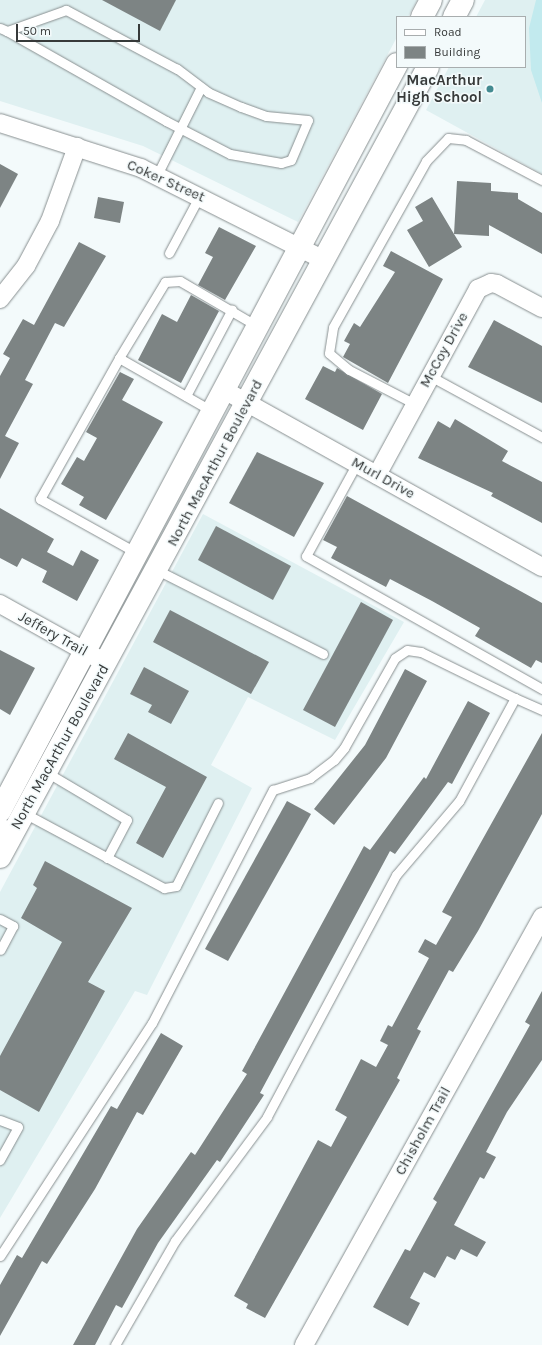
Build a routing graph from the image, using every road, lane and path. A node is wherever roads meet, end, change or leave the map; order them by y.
1 (431, 0) edge
2 (463, 0) edge
3 (423, 16) edge
4 (455, 16) edge
5 (3, 30) edge
6 (396, 66) edge
7 (427, 68) edge
8 (201, 87) junction
9 (0, 123) edge
10 (180, 128) junction
11 (77, 147) junction
12 (157, 175) junction
13 (542, 180) edge
14 (200, 195) junction
15 (300, 247) junction
16 (169, 252) dead end
17 (324, 260) junction
18 (0, 300) edge
19 (542, 308) edge
20 (232, 309) junction
21 (257, 326) junction
22 (119, 358) junction
23 (430, 376) junction
24 (224, 390) junction
25 (186, 396) junction
26 (247, 403) junction
27 (415, 404) junction
28 (212, 411) junction
29 (542, 437) edge
30 (357, 463) junction
31 (376, 474) junction
32 (137, 553) junction
33 (542, 567) edge
34 (157, 570) junction
35 (0, 604) edge
36 (85, 651) junction
37 (323, 654) dead end
38 (106, 663) junction
39 (542, 689) edge
40 (515, 698) junction
41 (542, 710) edge
42 (46, 772) junction
43 (218, 803) dead end
44 (0, 811) edge
45 (24, 813) junction
46 (6, 830) edge
47 (0, 857) edge
48 (107, 858) junction
49 (542, 917) edge
50 (0, 919) edge
51 (0, 950) edge
52 (0, 1120) edge
53 (0, 1160) edge
54 (0, 1256) edge
55 (115, 1345) edge
56 (304, 1345) edge

1 - 3 main road
2 - 4 main road
5 - 8 lane
5 - 10 lane
6 - 15 main road, North MacArthur Boulevard
7 - 17 main road, North MacArthur Boulevard
8 - 10 lane
8 - 10 lane
9 - 11 street, Coker Street
10 - 12 lane
11 - 12 street, Coker Street
11 - 18 street
12 - 14 street, Coker Street
13 - 27 lane
14 - 15 street, Coker Street
14 - 16 lane
15 - 17 street, Coker Street
15 - 21 main road, North MacArthur Boulevard
17 - 26 main road, North MacArthur Boulevard
19 - 23 street, McCoy Drive
20 - 21 lane
20 - 22 lane
20 - 25 lane
21 - 24 main road, North MacArthur Boulevard
22 - 25 lane
22 - 32 lane
23 - 27 street, McCoy Drive
23 - 29 lane
24 - 26 street, Murl Drive
24 - 28 main road, North MacArthur Boulevard
25 - 28 lane
26 - 30 street, Murl Drive
26 - 34 main road, North MacArthur Boulevard
27 - 31 street, McCoy Drive
28 - 32 main road, North MacArthur Boulevard
30 - 31 street, Murl Drive
30 - 39 lane
31 - 33 street, Murl Drive
32 - 36 main road, North MacArthur Boulevard
34 - 37 lane
34 - 38 main road, North MacArthur Boulevard
35 - 36 street, Jeffery Trail
36 - 38 street, Jeffery Trail
36 - 44 main road, North MacArthur Boulevard
38 - 42 main road, North MacArthur Boulevard
40 - 41 lane
40 - 54 lane
40 - 55 lane
42 - 45 main road, North MacArthur Boulevard
42 - 48 lane
43 - 48 lane
45 - 46 main road, North MacArthur Boulevard
45 - 48 lane
46 - 47 main road, North MacArthur Boulevard
49 - 56 street, Chisholm Trail
50 - 51 lane
52 - 53 lane

